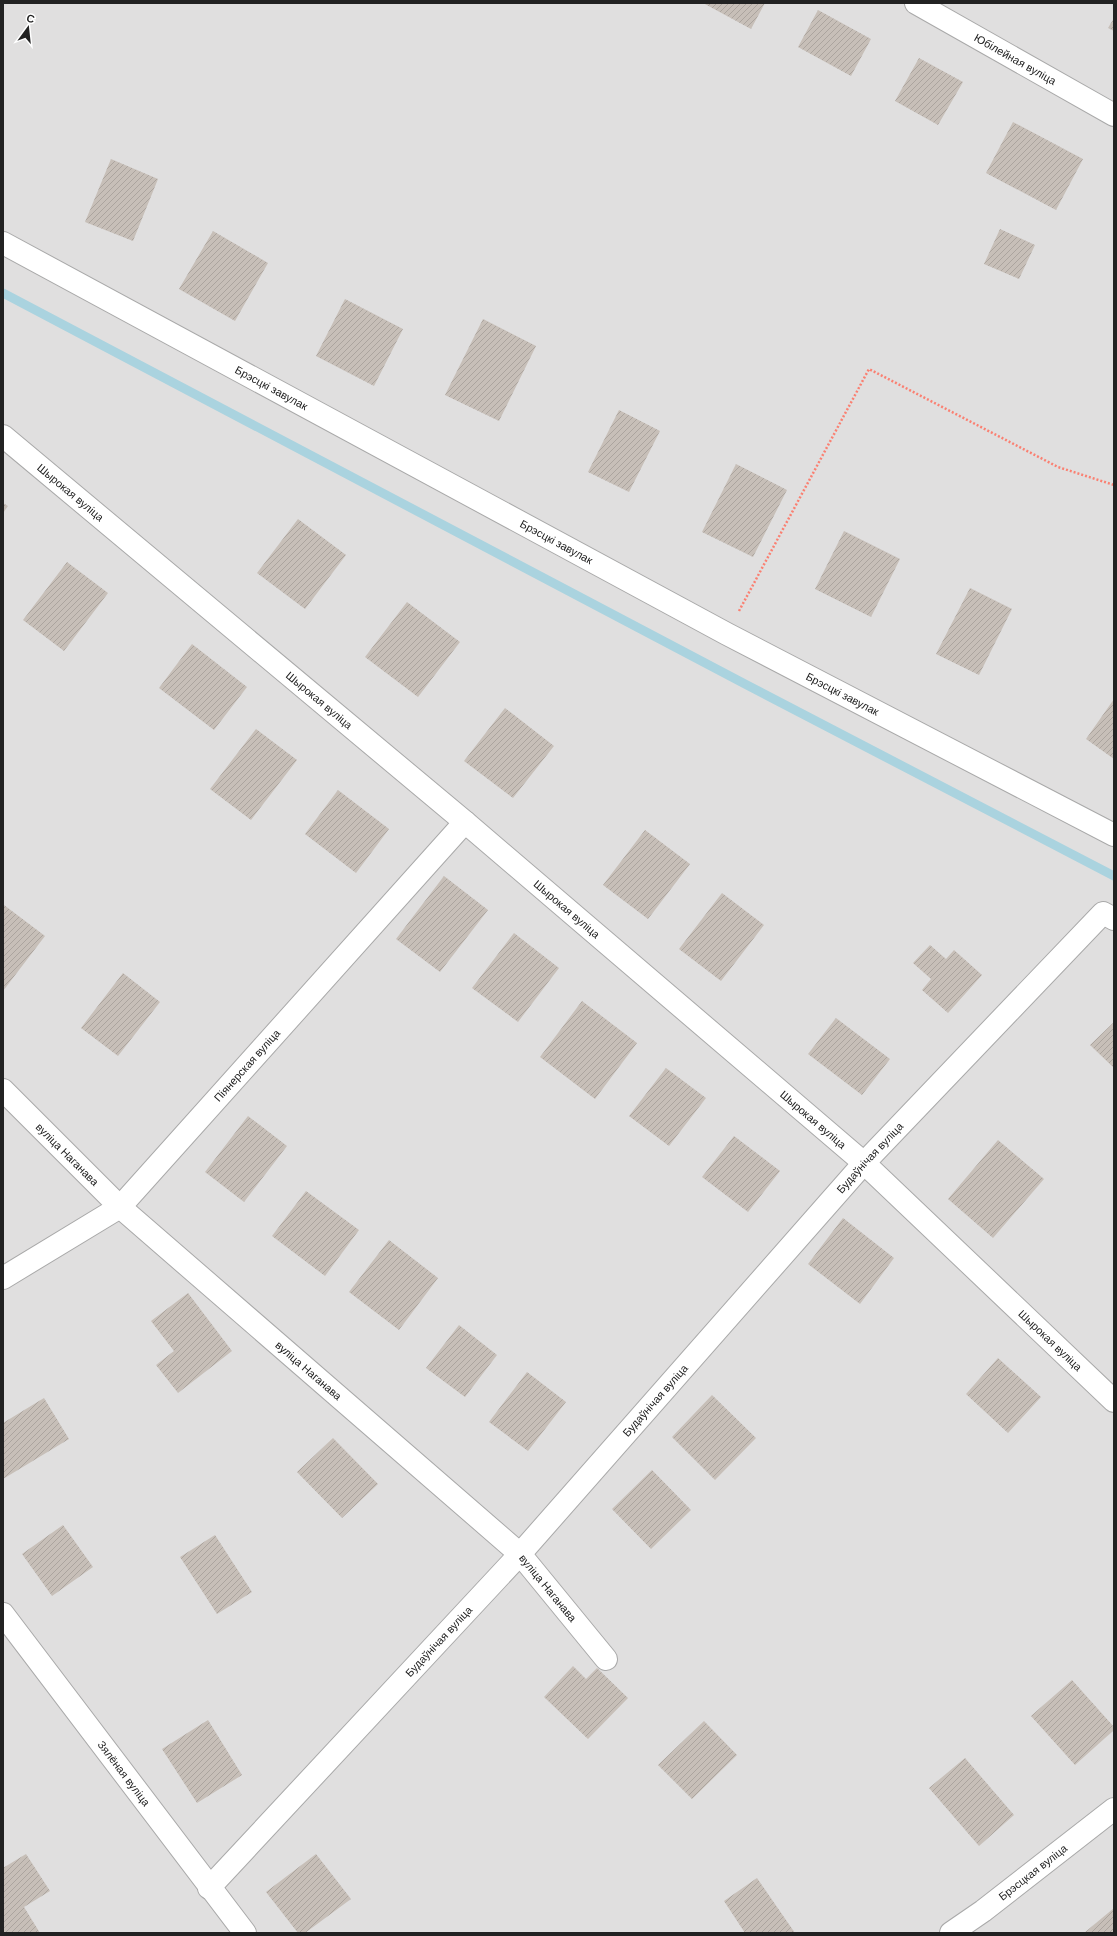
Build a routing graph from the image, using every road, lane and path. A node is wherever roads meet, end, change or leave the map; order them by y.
1 (916, 3) edge
2 (1114, 115) edge
3 (3, 243) edge
4 (3, 436) edge
5 (1114, 486) edge
6 (727, 634) junction
7 (465, 822) junction
8 (1114, 834) edge
9 (1108, 916) edge
10 (3, 1090) edge
11 (864, 1163) junction
12 (120, 1207) junction
13 (3, 1278) edge
14 (1114, 1401) edge
15 (520, 1554) junction
16 (3, 1614) edge
17 (606, 1658) dead end
18 (1114, 1810) edge
19 (209, 1888) junction
20 (245, 1933) edge
21 (951, 1933) edge

1 - 2 street, Юбілейная вуліца
3 - 6 street, Брэсцкі завулак
4 - 7 street, Шырокая вуліца
5 - 6 path
6 - 8 street, Брэсцкі завулак
7 - 11 street, Шырокая вуліца
7 - 12 street, Піянерская вуліца
9 - 11 street, Будаўнічая вуліца
10 - 12 street, вуліца Наганава
11 - 14 street, Шырокая вуліца
11 - 15 street, Будаўнічая вуліца
12 - 13 street, Піянерская вуліца
12 - 15 street, вуліца Наганава
15 - 17 street, вуліца Наганава
15 - 19 street, Будаўнічая вуліца
16 - 19 street, Зялёная вуліца
18 - 21 street, Брэсцкая вуліца
19 - 20 street, Зялёная вуліца

